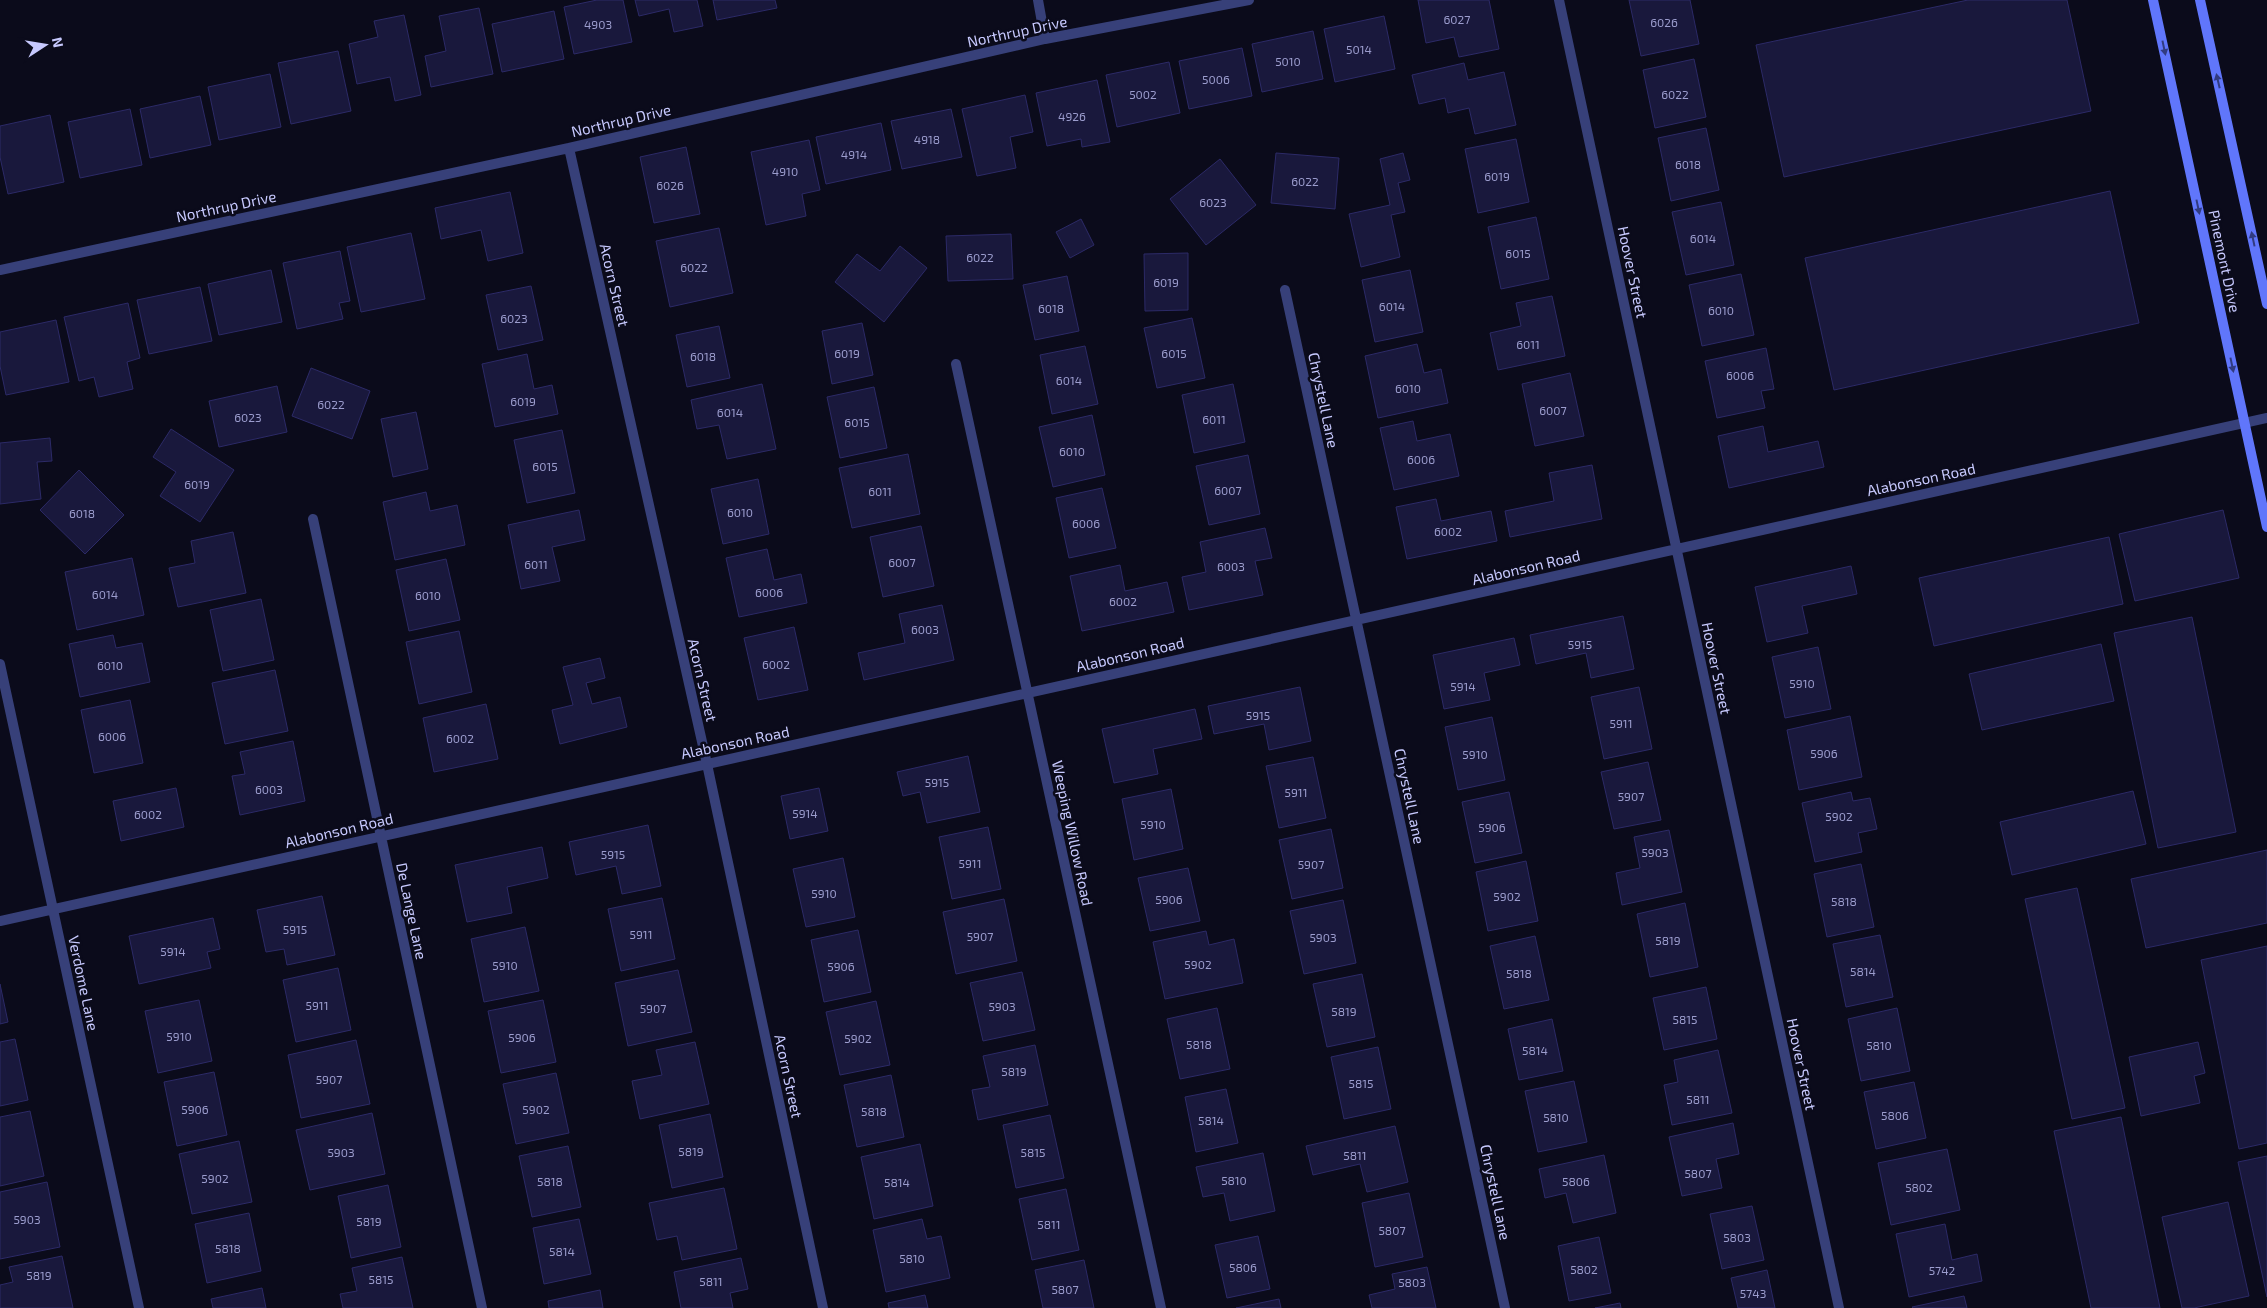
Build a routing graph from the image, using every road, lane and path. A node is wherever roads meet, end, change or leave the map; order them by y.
1 (1038, 0) edge
2 (1249, 0) edge
3 (1559, 0) edge
4 (2154, 0) edge
5 (2200, 0) edge
6 (1045, 39) junction
7 (569, 148) junction
8 (0, 270) edge
9 (1285, 290) dead end
10 (2267, 304) edge
11 (956, 364) dead end
12 (2267, 418) edge
13 (2244, 423) junction
14 (313, 519) dead end
15 (2267, 527) edge
16 (1677, 548) junction
17 (1357, 620) junction
18 (0, 664) edge
19 (1028, 693) junction
20 (707, 764) junction
21 (381, 836) junction
22 (53, 909) junction
23 (0, 921) edge
24 (140, 1308) edge
25 (482, 1308) edge
26 (823, 1308) edge
27 (1161, 1308) edge
28 (1505, 1308) edge
29 (1839, 1308) edge

1 - 6 street
2 - 6 street, Northrup Drive
3 - 16 street, Hoover Street
4 -> 13 main road, Pinemont Drive
10 -> 5 main road
6 - 7 street, Northrup Drive
7 - 8 street, Northrup Drive
7 - 20 street, Acorn Street
9 - 17 street, Chrystell Lane
11 - 19 street, Weeping Willow Road
12 - 13 street, Alabonson Road
13 - 15 main road, Pinemont Drive
13 - 16 street, Alabonson Road
14 - 21 street, De Lange Lane
16 - 17 street, Alabonson Road
16 - 29 street, Hoover Street
17 - 19 street, Alabonson Road
17 - 28 street, Chrystell Lane
18 - 22 street, Verdome Lane
19 - 20 street, Alabonson Road
19 - 27 street, Weeping Willow Road
20 - 21 street, Alabonson Road
20 - 26 street, Acorn Street
21 - 22 street, Alabonson Road
21 - 25 street, De Lange Lane
22 - 23 street, Alabonson Road
22 - 24 street, Verdome Lane

